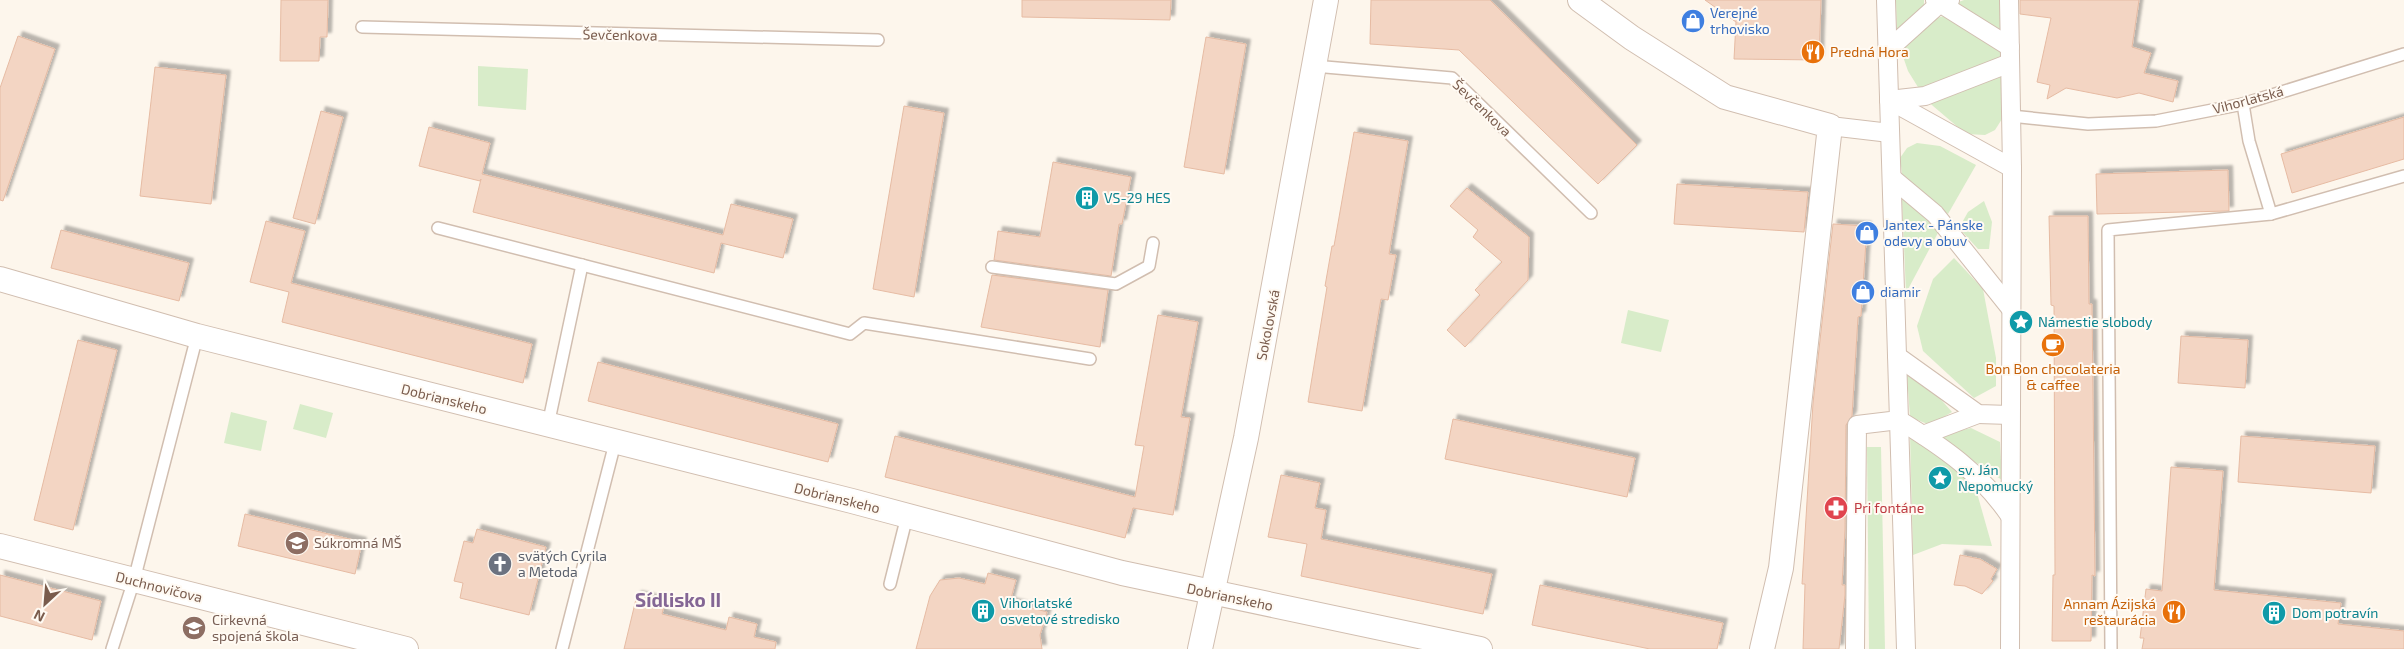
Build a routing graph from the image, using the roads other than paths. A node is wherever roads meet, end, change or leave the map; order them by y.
1 (1326, 0) edge
2 (1580, 0) edge
3 (1886, 0) edge
4 (2009, 0) edge
5 (1942, 1) edge
6 (362, 27) dead end
7 (878, 40) dead end
8 (1888, 50) junction
9 (2404, 54) edge
10 (2010, 55) junction
11 (1314, 66) junction
12 (1890, 100) junction
13 (2243, 104) junction
14 (2011, 116) junction
15 (1830, 126) junction
16 (1890, 133) junction
17 (2012, 168) junction
18 (2404, 176) edge
19 (1892, 178) junction
20 (1591, 213) dead end
21 (2271, 214) junction
22 (438, 228) dead end
23 (1153, 242) dead end
24 (582, 266) junction
25 (992, 267) dead end
26 (0, 279) edge
27 (2011, 309) junction
28 (197, 336) junction
29 (1897, 356) junction
30 (1090, 359) dead end
31 (1978, 414) junction
32 (2010, 415) junction
33 (1899, 420) junction
34 (548, 425) junction
35 (1923, 435) junction
36 (615, 443) junction
37 (907, 516) junction
38 (2010, 516) junction
39 (0, 546) edge
40 (134, 580) junction
41 (890, 584) dead end
42 (1212, 593) junction
43 (112, 649) edge
44 (406, 649) edge
45 (562, 649) edge
46 (1200, 649) edge
47 (1480, 649) edge
48 (1762, 649) edge
49 (1855, 649) edge
50 (1906, 649) edge
51 (2010, 649) edge
52 (2111, 649) edge

1 - 11 street, Sokolovská
2 - 15 street
3 - 8 street
4 - 10 street
5 - 8 street
5 - 10 street
6 - 7 lane, Ševčenkova
8 - 12 street
9 - 13 lane, Vihorlatská
10 - 12 street
10 - 14 street
11 - 20 lane, Ševčenkova
11 - 42 street, Sokolovská
12 - 16 street
12 - 17 street
13 - 14 lane, Vihorlatská
13 - 21 lane
14 - 17 street
15 - 16 street
15 - 48 street
16 - 19 street
17 - 27 street
18 - 21 lane
19 - 27 street
19 - 29 street
21 - 52 lane
22 - 24 lane
23 - 25 lane
24 - 30 lane
24 - 34 lane
26 - 28 street, Dobrianskeho
27 - 32 street
28 - 34 street, Dobrianskeho
28 - 40 lane
29 - 31 street
29 - 33 street
31 - 32 street
31 - 35 street
32 - 38 street
33 - 35 street
33 - 49 street
33 - 50 street
34 - 36 street, Dobrianskeho
35 - 38 street
36 - 37 street, Dobrianskeho
36 - 45 lane
37 - 41 lane
37 - 42 street, Dobrianskeho
38 - 51 street
39 - 40 street, Duchnovičova
40 - 43 lane
40 - 44 street, Duchnovičova
42 - 46 street, Sokolovská
42 - 47 street, Dobrianskeho

